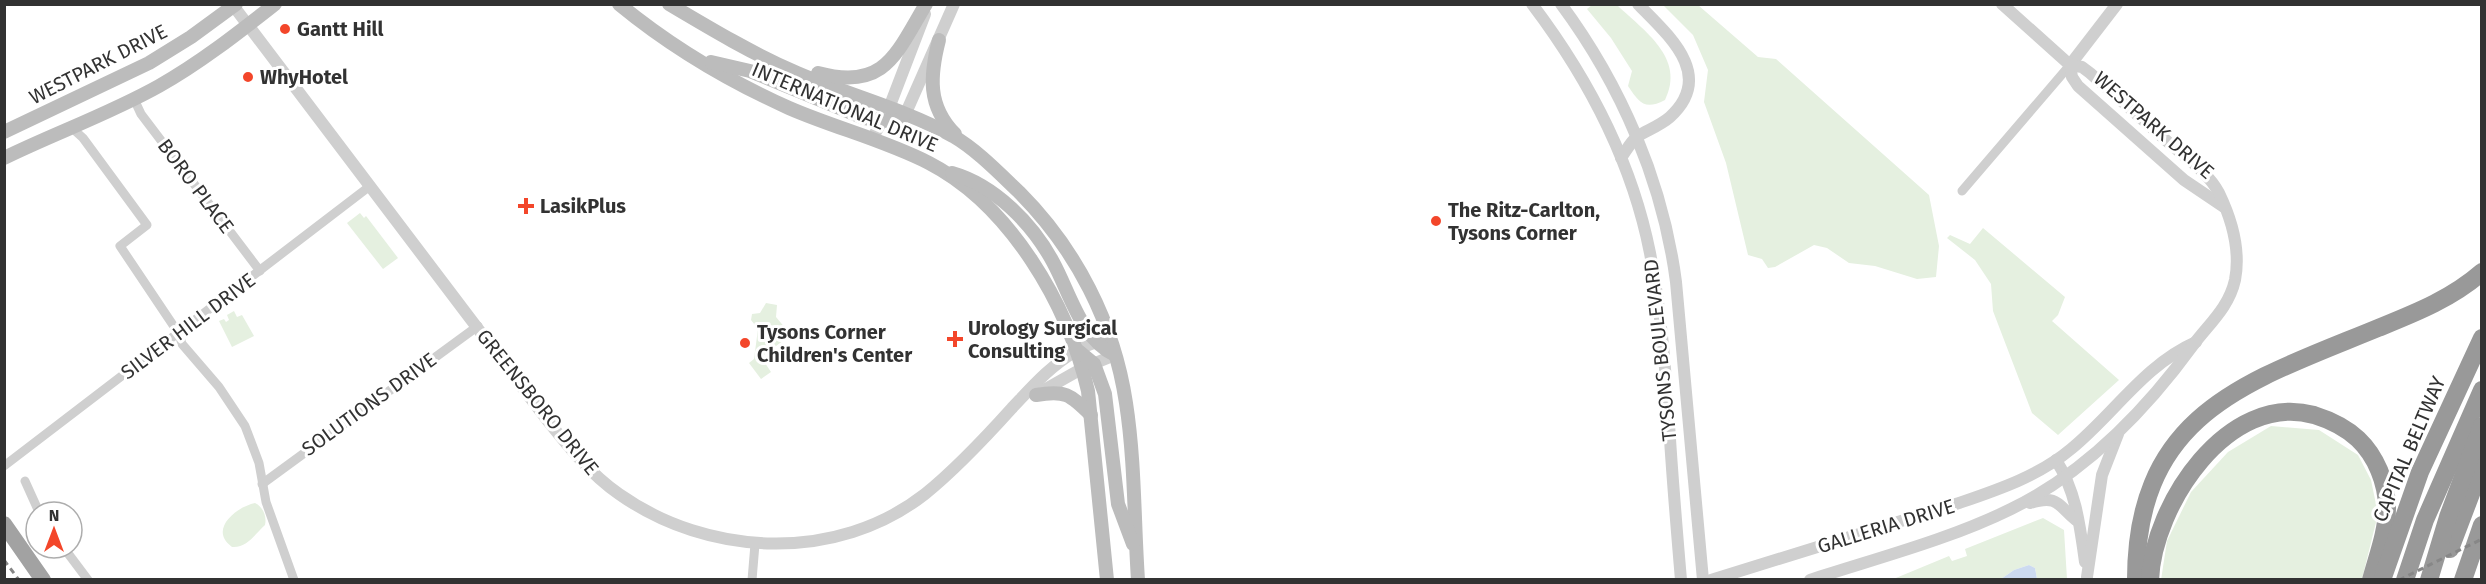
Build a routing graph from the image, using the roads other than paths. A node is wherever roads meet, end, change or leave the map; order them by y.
1 (275, 4) edge
2 (619, 4) edge
3 (669, 4) edge
4 (928, 4) edge
5 (954, 4) edge
6 (1532, 4) edge
7 (1561, 4) edge
8 (1638, 4) edge
9 (2002, 4) edge
10 (2117, 4) edge
11 (234, 5) edge
12 (248, 26) junction
13 (939, 40) junction
14 (765, 57) junction
15 (697, 59) junction
16 (2070, 65) junction
17 (134, 99) junction
18 (889, 108) junction
19 (905, 115) junction
20 (882, 122) junction
21 (72, 128) junction
22 (1610, 130) junction
23 (4, 132) edge
24 (1636, 138) junction
25 (872, 139) junction
26 (967, 146) junction
27 (4, 158) edge
28 (1621, 158) junction
29 (940, 170) junction
30 (370, 186) junction
31 (1962, 191) dead end
32 (2224, 207) junction
33 (261, 271) junction
34 (2481, 272) edge
35 (478, 326) junction
36 (179, 334) junction
37 (1109, 337) junction
38 (2481, 338) edge
39 (2196, 342) junction
40 (1096, 343) junction
41 (1077, 350) junction
42 (1115, 355) junction
43 (1089, 366) junction
44 (2481, 390) edge
45 (1036, 395) junction
46 (1013, 408) junction
47 (1091, 415) junction
48 (2481, 426) edge
49 (2122, 428) junction
50 (2056, 460) junction
51 (2481, 465) edge
52 (4, 466) edge
53 (2067, 476) junction
54 (25, 482) dead end
55 (262, 484) junction
56 (33, 500) edge
57 (2012, 509) junction
58 (2080, 523) junction
59 (4, 524) edge
60 (2481, 525) edge
61 (754, 544) junction
62 (1136, 552) junction
63 (73, 560) edge
64 (1139, 576) edge
65 (2086, 578) edge
66 (43, 579) edge
67 (87, 579) edge
68 (294, 579) edge
69 (752, 579) edge
70 (1107, 579) edge
71 (1680, 579) edge
72 (1703, 579) edge
73 (1711, 579) edge
74 (1810, 579) edge
75 (2136, 579) edge
76 (2150, 579) edge
77 (2371, 579) edge
78 (2382, 579) edge
79 (2405, 579) edge
80 (2429, 579) edge
81 (2441, 579) edge
82 (2463, 579) edge

1 - 12 main road
2 - 15 main road, INTERNATIONAL DRIVE
3 - 14 main road, INTERNATIONAL DRIVE
4 - 14 main road
4 - 18 street
5 - 13 street
6 - 22 street, TYSONS BOULEVARD
7 - 24 street, TYSONS BOULEVARD
8 - 24 street
9 - 16 street, WESTPARK DRIVE
10 - 16 street
11 - 12 street, GREENSBORO DRIVE
11 - 23 main road, WESTPARK DRIVE
12 - 17 main road
12 - 30 street, GREENSBORO DRIVE
13 - 19 street
13 - 26 main road
14 - 18 main road, INTERNATIONAL DRIVE
15 - 20 main road
15 - 25 main road, INTERNATIONAL DRIVE
16 - 31 street
16 - 32 street, WESTPARK DRIVE
16 - 32 street, WESTPARK DRIVE
17 - 21 main road
17 - 33 street, BORO PLACE
18 - 19 main road, INTERNATIONAL DRIVE
18 - 20 street
19 - 20 main road
19 - 26 main road, INTERNATIONAL DRIVE
20 - 25 street
21 - 27 main road
21 - 36 street
22 - 24 street
22 - 28 street, TYSONS BOULEVARD
24 - 28 street
24 - 72 street, TYSONS BOULEVARD
25 - 29 main road, INTERNATIONAL DRIVE
26 - 37 main road, INTERNATIONAL DRIVE
28 - 71 street, TYSONS BOULEVARD
29 - 40 main road
29 - 41 main road, INTERNATIONAL DRIVE
30 - 33 street, SILVER HILL DRIVE
30 - 35 street, GREENSBORO DRIVE
32 - 39 street, WESTPARK DRIVE
33 - 36 street, SILVER HILL DRIVE
34 - 75 highway
35 - 55 street, SOLUTIONS DRIVE
35 - 61 street, GREENSBORO DRIVE
36 - 52 street, SILVER HILL DRIVE
36 - 55 street
37 - 40 street, GREENSBORO DRIVE
37 - 42 main road, INTERNATIONAL DRIVE
38 - 78 highway, CAPITAL BELTWAY
39 - 49 street, WESTPARK DRIVE
39 - 50 street, WESTPARK DRIVE
40 - 41 street, GREENSBORO DRIVE
40 - 42 main road
41 - 43 main road, INTERNATIONAL DRIVE
41 - 46 street, GREENSBORO DRIVE
42 - 43 street, GREENSBORO DRIVE
42 - 62 main road, INTERNATIONAL DRIVE
43 - 45 street, GREENSBORO DRIVE
43 - 47 main road, INTERNATIONAL DRIVE
43 - 62 main road
44 - 79 highway
45 - 46 street, GREENSBORO DRIVE
45 - 47 main road
46 - 61 street, GREENSBORO DRIVE
47 - 70 main road, INTERNATIONAL DRIVE
48 - 80 highway
49 - 53 street, WESTPARK DRIVE
49 - 65 street
50 - 53 street
50 - 73 street, GALLERIA DRIVE
51 - 81 highway
53 - 57 street, GALLERIA DRIVE
53 - 58 street
54 - 56 street
55 - 68 street
57 - 58 street
57 - 74 street, GALLERIA DRIVE
58 - 65 street
59 - 66 highway
60 - 82 highway
61 - 69 street
62 - 64 main road, INTERNATIONAL DRIVE
63 - 67 street
76 - 77 highway

